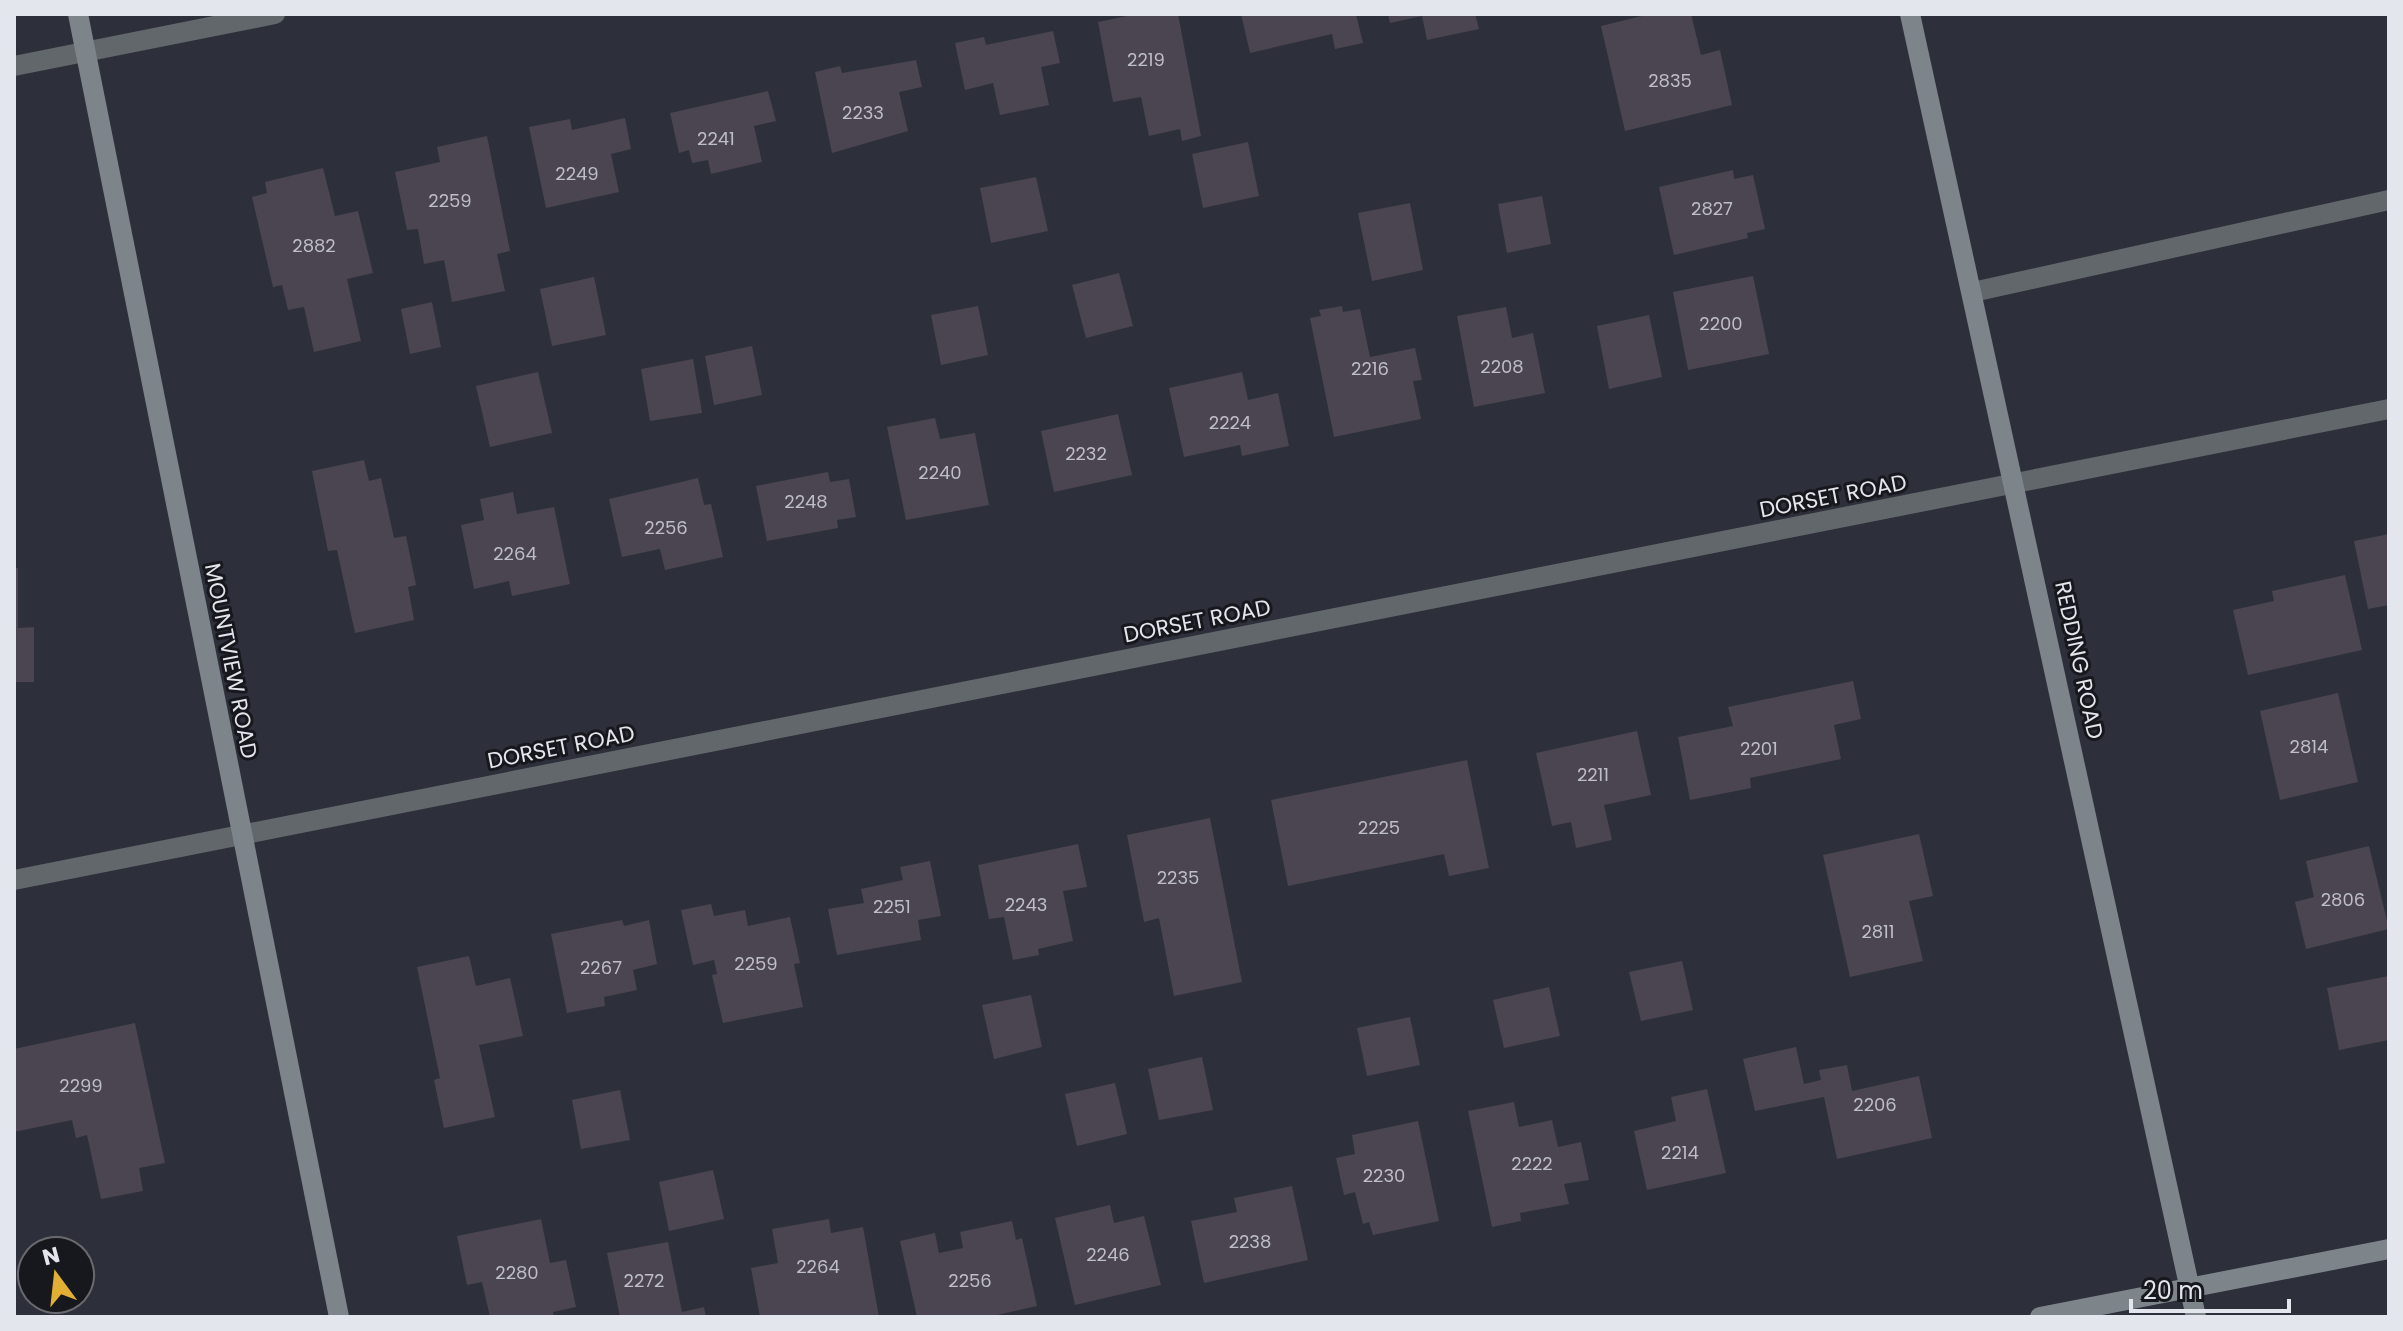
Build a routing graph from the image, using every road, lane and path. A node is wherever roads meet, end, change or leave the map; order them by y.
1 (78, 14) edge
2 (275, 14) edge
3 (1910, 14) edge
4 (85, 52) junction
5 (14, 66) edge
6 (2388, 201) edge
7 (1973, 292) junction
8 (2389, 409) edge
9 (2016, 484) junction
10 (242, 835) junction
11 (14, 880) edge
12 (2389, 1249) edge
13 (2190, 1288) junction
14 (339, 1317) edge
15 (2040, 1317) edge
16 (2196, 1317) edge

1 - 4 street, MOUNTVIEW ROAD
2 - 4 street
3 - 7 street, REDDING ROAD
4 - 5 street
4 - 10 street, MOUNTVIEW ROAD
6 - 7 street
7 - 9 street, REDDING ROAD
8 - 9 street, DORSET ROAD
9 - 10 street, DORSET ROAD
9 - 13 street, REDDING ROAD
10 - 11 street, DORSET ROAD
10 - 14 street, MOUNTVIEW ROAD
12 - 13 street
13 - 15 street
13 - 16 street, REDDING ROAD

